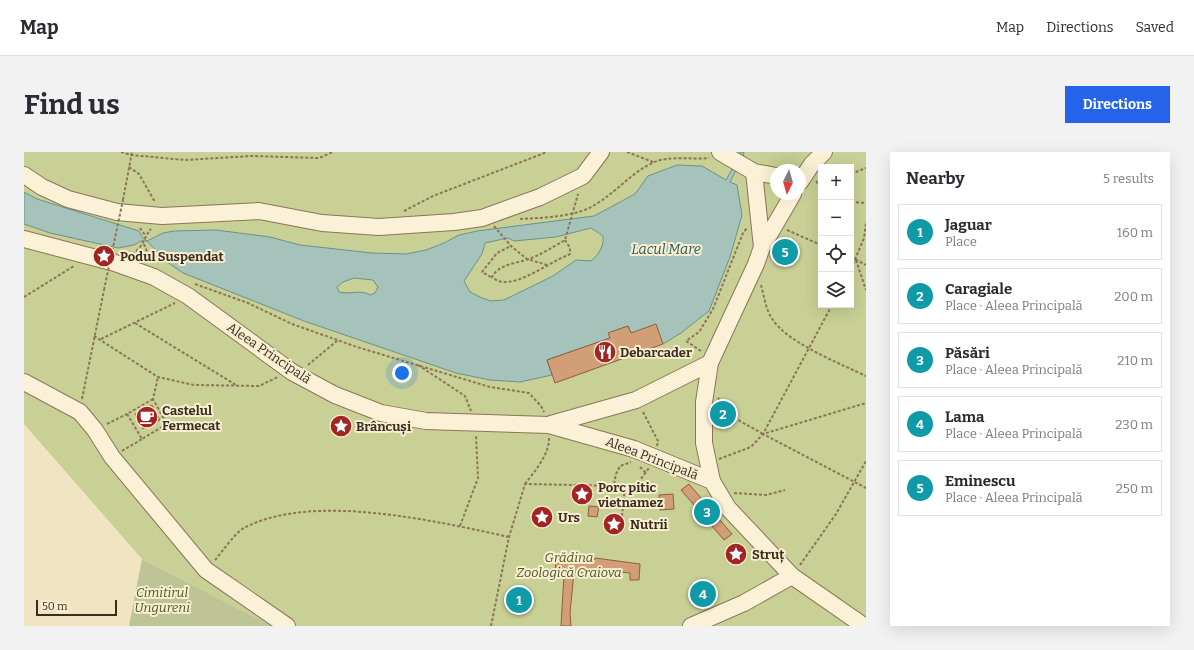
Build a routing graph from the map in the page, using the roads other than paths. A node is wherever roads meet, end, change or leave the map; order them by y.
1 (601, 152) edge
2 (824, 152) edge
3 (724, 154) edge
4 (754, 172) junction
5 (24, 175) edge
6 (770, 175) edge
7 (806, 175) edge
8 (791, 200) edge
9 (24, 239) edge
10 (762, 247) junction
11 (711, 361) junction
12 (24, 382) edge
13 (549, 425) junction
14 (716, 487) junction
15 (792, 576) junction
16 (288, 626) edge
17 (691, 626) edge
18 (864, 626) edge

1 - 5 street
2 - 7 street
3 - 4 street
4 - 6 street
4 - 10 street
8 - 10 street
9 - 13 street, Aleea Principală
10 - 11 street
11 - 13 street, Aleea Principală
11 - 14 street
12 - 16 street
13 - 14 street, Aleea Principală
14 - 15 street
15 - 17 street
15 - 18 street

